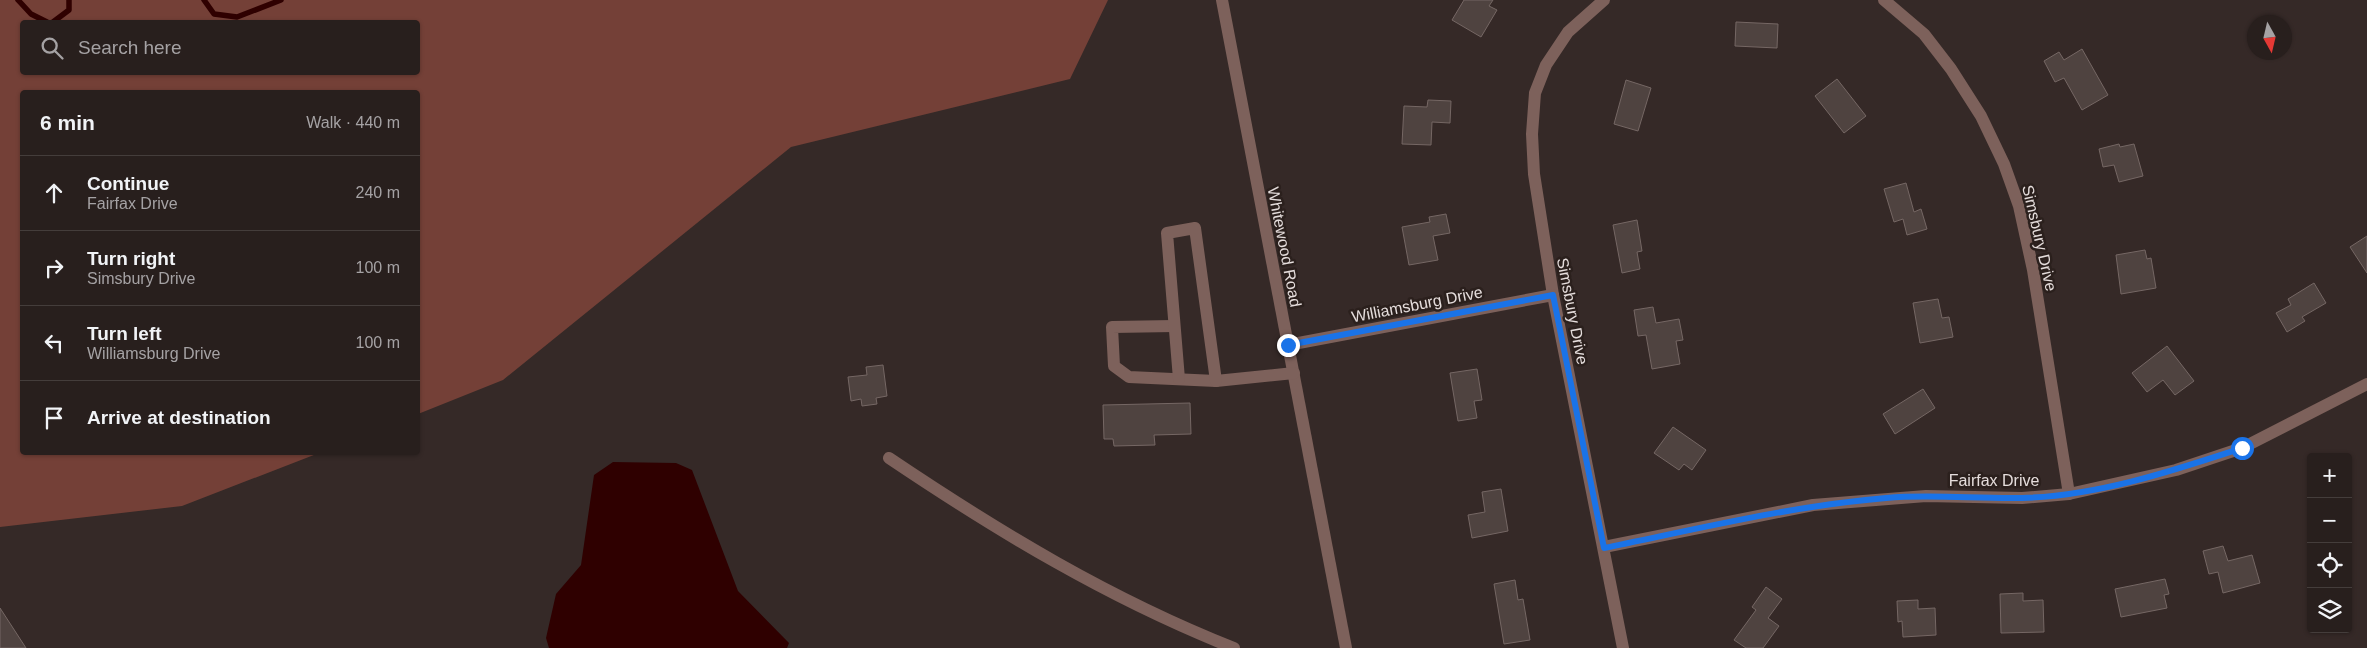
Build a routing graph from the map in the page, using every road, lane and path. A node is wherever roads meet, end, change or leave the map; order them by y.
1 (1222, 0) edge
2 (1604, 0) edge
3 (1884, 0) edge
4 (1553, 295) junction
5 (1174, 326) junction
6 (1288, 345) junction
7 (1294, 373) junction
8 (1179, 379) junction
9 (1216, 381) junction
10 (2367, 384) edge
11 (889, 458) dead end
12 (2068, 494) junction
13 (1604, 548) junction
14 (1234, 648) edge
15 (1346, 648) edge
16 (1623, 648) edge

1 - 6 street, Whitewood Road
2 - 4 street, Simsbury Drive
3 - 12 street, Simsbury Drive
4 - 6 street, Williamsburg Drive
4 - 13 street, Simsbury Drive
5 - 8 street
5 - 8 street
5 - 9 street
6 - 7 street, Whitewood Road
7 - 9 street
7 - 15 street, Whitewood Road
8 - 9 street
10 - 12 street, Fairfax Drive
11 - 14 street
12 - 13 street, Fairfax Drive
13 - 16 street, Simsbury Drive

